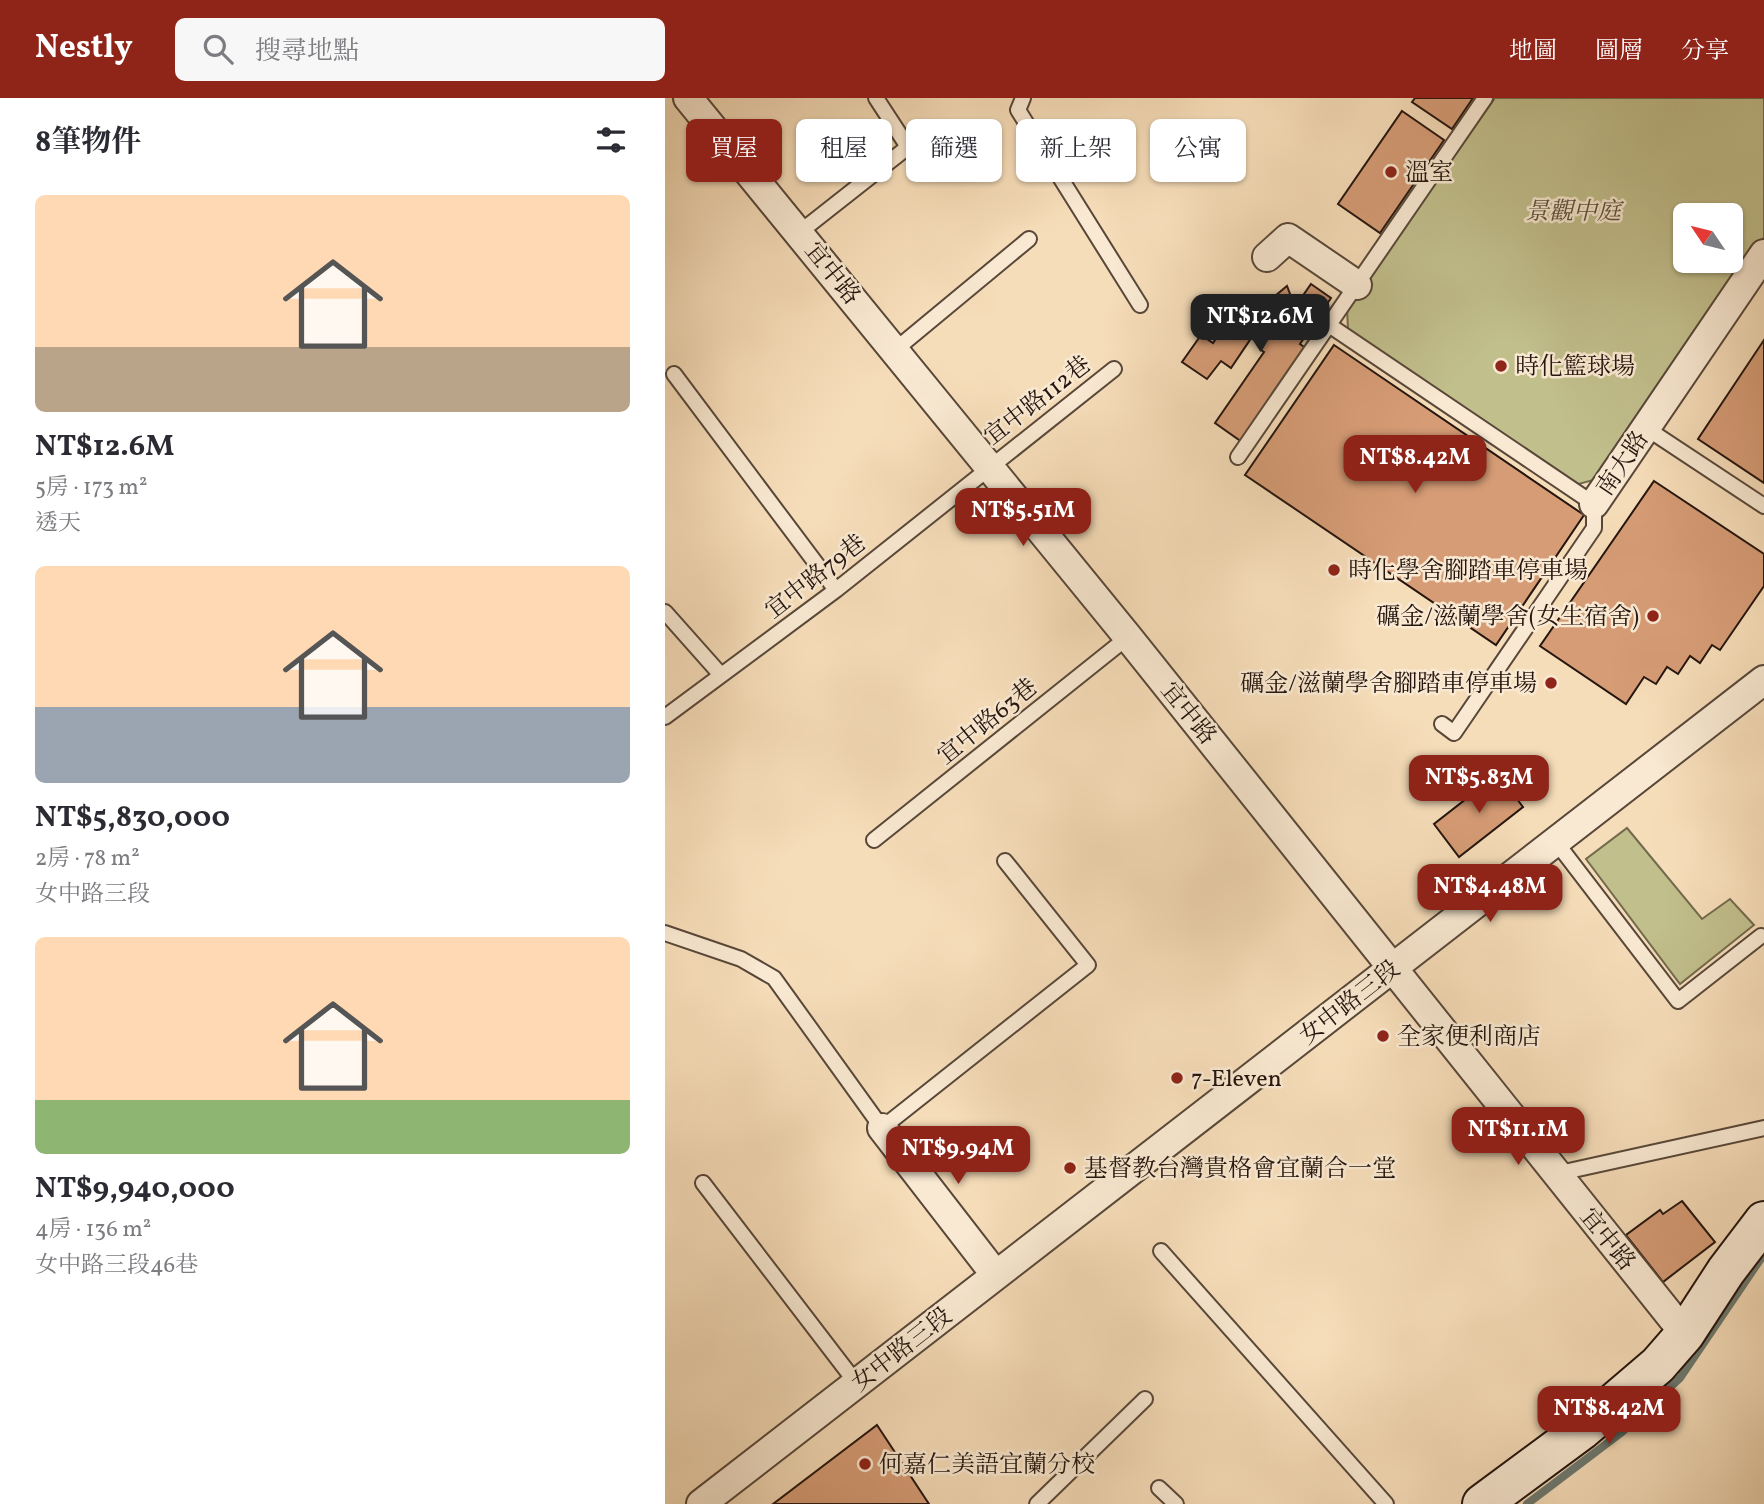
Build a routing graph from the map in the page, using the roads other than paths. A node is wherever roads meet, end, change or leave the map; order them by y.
1 (688, 98) edge
2 (876, 98) edge
3 (1023, 98) edge
4 (1485, 98) edge
5 (800, 232) junction
6 (1029, 239) dead end
7 (1764, 254) edge
8 (1267, 257) dead end
9 (1357, 285) junction
10 (1140, 305) dead end
11 (1329, 325) junction
12 (895, 350) junction
13 (1114, 369) dead end
14 (674, 374) dead end
15 (1646, 428) junction
16 (1238, 457) dead end
17 (988, 467) junction
18 (1594, 504) junction
19 (1764, 506) edge
20 (836, 590) junction
21 (665, 612) edge
22 (1128, 637) junction
23 (721, 675) junction
24 (1764, 680) edge
25 (665, 717) edge
26 (1442, 724) dead end
27 (874, 840) dead end
28 (1556, 842) junction
29 (1005, 861) dead end
30 (665, 933) edge
31 (1761, 936) dead end
32 (1394, 967) junction
33 (882, 1128) junction
34 (1764, 1128) edge
35 (1555, 1174) junction
36 (703, 1183) dead end
37 (1764, 1221) edge
38 (1161, 1251) dead end
39 (995, 1274) junction
40 (1685, 1334) junction
41 (857, 1384) junction
42 (1145, 1399) dead end
43 (1159, 1488) dead end
44 (701, 1504) edge
45 (1037, 1504) edge
46 (1176, 1504) edge
47 (1386, 1504) edge
48 (1482, 1504) edge

1 - 5 street, 宜中路
2 - 5 lane
3 - 10 lane
4 - 9 lane
5 - 12 street, 宜中路
6 - 12 lane
7 - 15 street, 南大路
8 - 9 street
9 - 11 lane
11 - 16 lane
11 - 18 lane
12 - 17 street, 宜中路
13 - 17 lane, 宜中路112巷
14 - 20 lane
15 - 18 street, 南大路
15 - 19 lane
17 - 20 lane, 宜中路79巷
17 - 22 street, 宜中路
18 - 26 lane, 南大路
20 - 23 lane, 宜中路79巷
21 - 23 lane
22 - 27 lane, 宜中路63巷
22 - 32 street, 宜中路
23 - 25 lane, 宜中路79巷
24 - 28 street, 女中路三段
28 - 31 lane
28 - 32 street, 女中路三段
29 - 33 lane
30 - 33 lane
32 - 35 street, 宜中路
32 - 39 street, 女中路三段
33 - 39 street
34 - 35 lane
35 - 40 street, 宜中路
36 - 41 lane
37 - 40 street
38 - 47 lane
39 - 41 street, 女中路三段
40 - 48 street
41 - 44 street, 女中路三段
42 - 45 lane
43 - 46 lane

